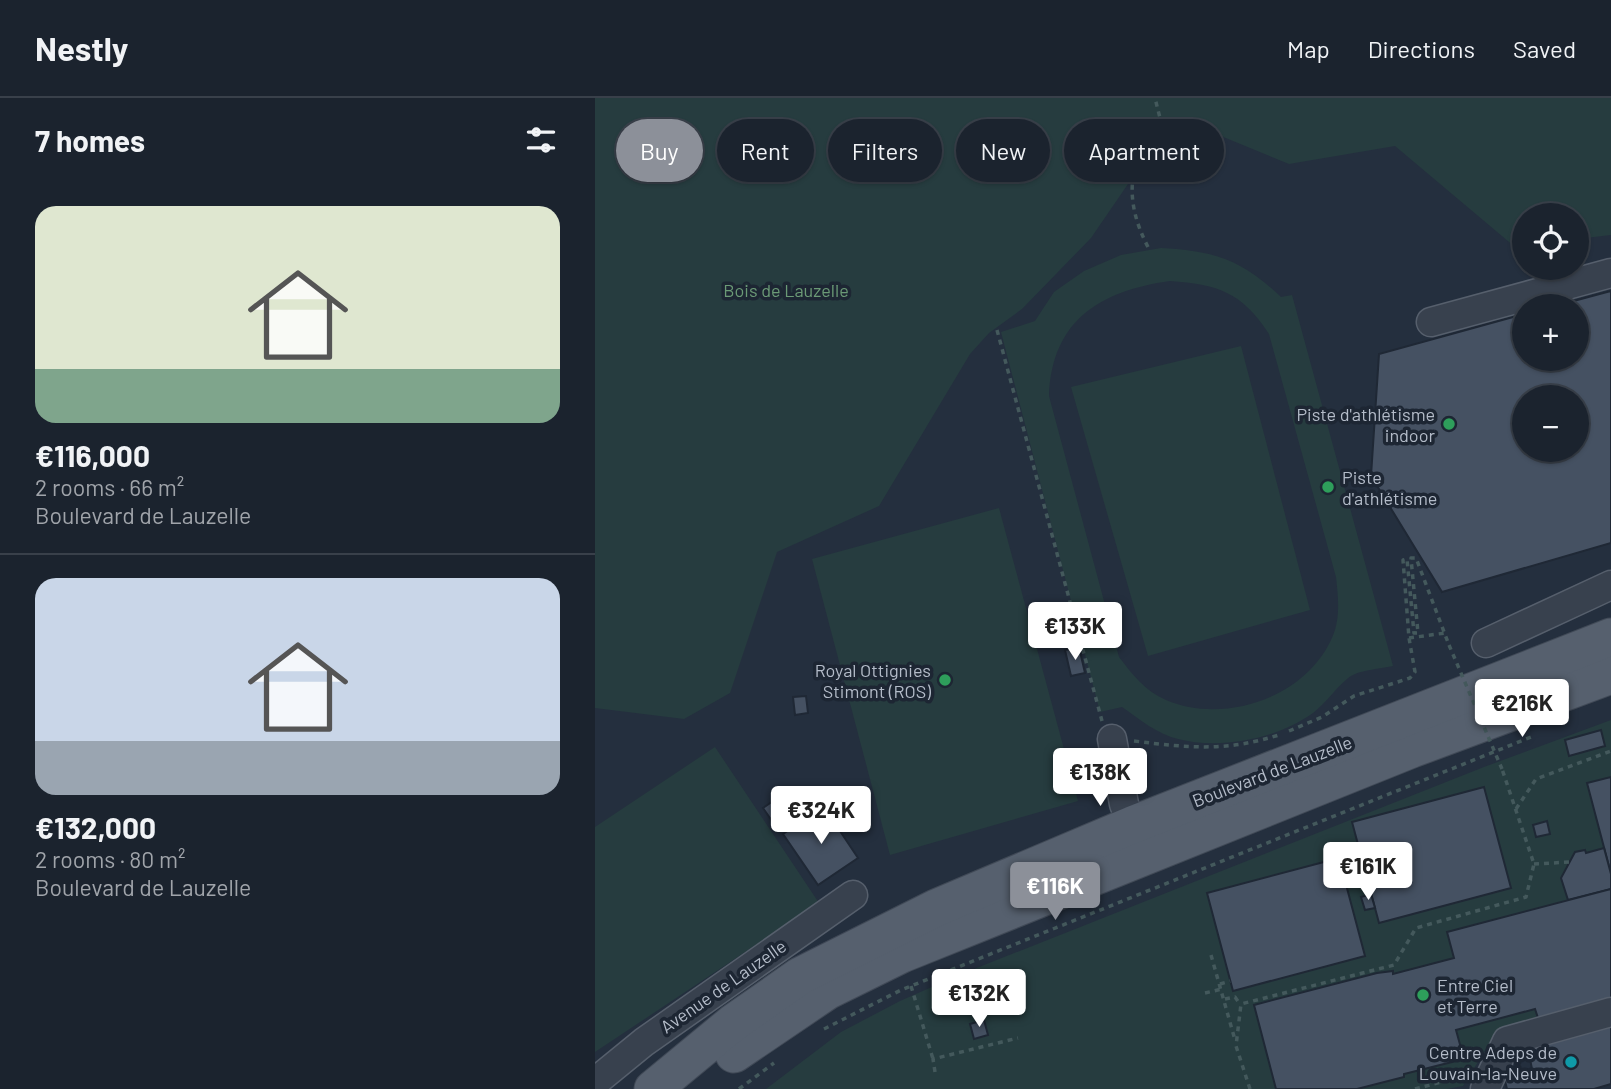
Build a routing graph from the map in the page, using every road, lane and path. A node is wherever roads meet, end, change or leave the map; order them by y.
1 (1156, 98) edge
2 (1147, 247) dead end
3 (1611, 273) edge
4 (1431, 322) dead end
5 (997, 330) dead end
6 (1611, 585) edge
7 (1445, 633) junction
8 (1611, 637) edge
9 (1409, 638) junction
10 (1486, 643) dead end
11 (1611, 675) edge
12 (1534, 736) dead end
13 (1112, 739) junction
14 (1611, 751) edge
15 (1516, 809) junction
16 (1132, 825) junction
17 (1570, 862) dead end
18 (1534, 864) junction
19 (853, 895) dead end
20 (1211, 955) dead end
21 (1230, 981) dead end
22 (911, 986) junction
23 (1221, 986) junction
24 (1205, 993) dead end
25 (1225, 999) junction
26 (1241, 1004) junction
27 (1611, 1012) edge
28 (821, 1031) dead end
29 (1018, 1038) dead end
30 (1236, 1046) junction
31 (779, 1059) dead end
32 (933, 1059) junction
33 (935, 1073) dead end
34 (595, 1082) edge
35 (1484, 1088) edge
36 (653, 1089) edge
37 (689, 1089) edge
38 (739, 1089) edge
39 (1250, 1089) edge
40 (1415, 1089) edge

1 - 2 path
3 - 4 street
5 - 13 path
6 - 10 street
7 - 9 path
7 - 9 path
7 - 15 path, bridge
8 - 16 main road, Boulevard de Lauzelle
9 - 13 path
11 - 37 main road, Boulevard de Lauzelle
12 - 22 path
13 - 16 street
14 - 15 path
15 - 18 path
16 - 36 main road, Boulevard de Lauzelle
17 - 18 path
18 - 26 path
19 - 34 street, Avenue de Lauzelle
20 - 23 path
21 - 23 path
22 - 28 path
22 - 32 path
23 - 24 path
23 - 25 path
25 - 26 path
25 - 30 path
26 - 30 path
27 - 35 street
29 - 32 path
30 - 39 path
31 - 38 path
32 - 33 path
35 - 40 path

